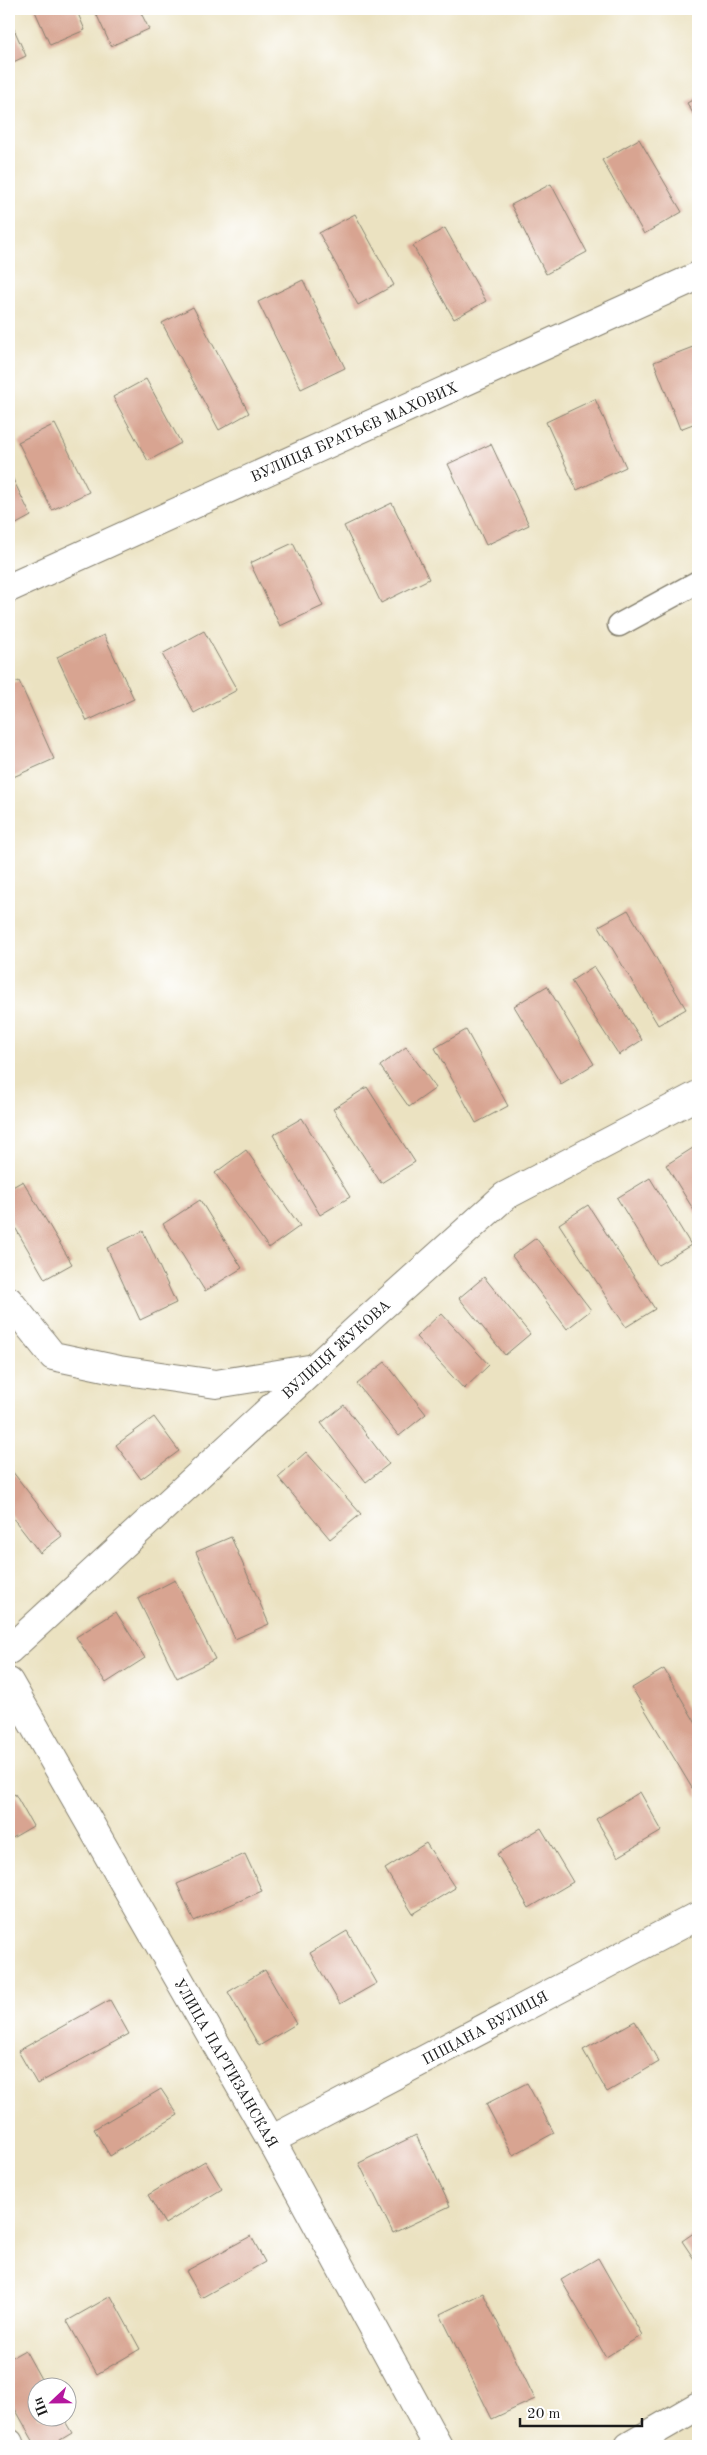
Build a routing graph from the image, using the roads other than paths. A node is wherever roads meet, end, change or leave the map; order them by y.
1 (698, 276) edge
2 (698, 582) edge
3 (9, 588) edge
4 (619, 625) dead end
5 (698, 1095) edge
6 (9, 1301) edge
7 (314, 1368) junction
8 (9, 1650) edge
9 (9, 1682) edge
10 (698, 1916) edge
11 (271, 2140) junction
12 (698, 2406) edge
13 (438, 2446) edge
14 (629, 2446) edge

1 - 3 street, ВУЛИЦЯ БРАТЬЄВ МАХОВИХ
2 - 4 lane
5 - 7 street, ВУЛИЦЯ ЖУКОВА
6 - 7 street
7 - 8 street, ВУЛИЦЯ ЖУКОВА
9 - 11 street, УЛИЦА ПАРТИЗАНСКАЯ
10 - 11 street, ПІЩАНА ВУЛИЦЯ
11 - 13 street, УЛИЦА ПАРТИЗАНСКАЯ
12 - 14 street

